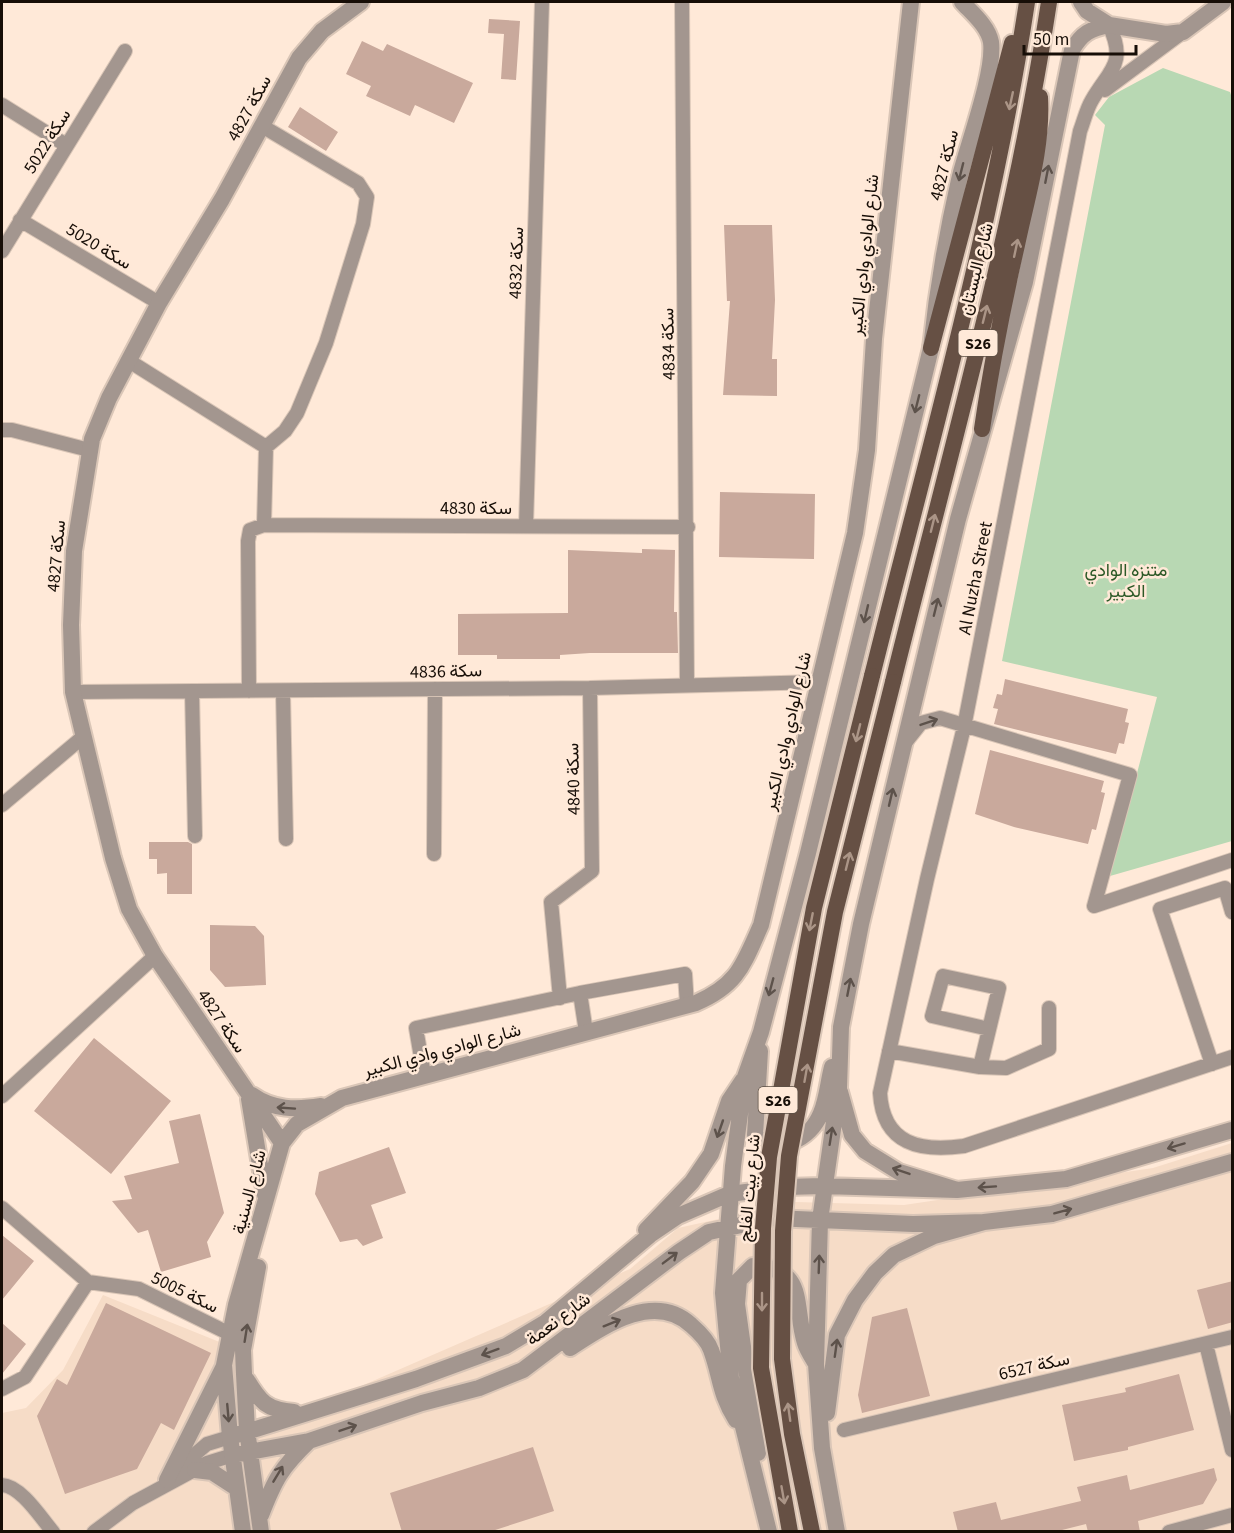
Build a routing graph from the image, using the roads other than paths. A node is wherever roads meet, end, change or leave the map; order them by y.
1 (361, 2) edge
2 (542, 2) edge
3 (682, 2) edge
4 (911, 2) edge
5 (962, 2) edge
6 (1026, 2) edge
7 (1049, 2) edge
8 (1081, 2) edge
9 (1223, 2) edge
10 (1109, 25) junction
11 (1183, 32) junction
12 (124, 51) dead end
13 (1039, 71) junction
14 (1091, 101) junction
15 (2, 105) edge
16 (262, 126) junction
17 (66, 145) junction
18 (20, 220) junction
19 (2, 251) edge
20 (159, 303) junction
21 (931, 348) junction
22 (129, 361) junction
23 (982, 429) junction
24 (2, 430) edge
25 (266, 447) junction
26 (89, 450) junction
27 (264, 525) junction
28 (526, 526) junction
29 (688, 527) junction
30 (872, 676) joint
31 (818, 682) junction
32 (893, 682) joint
33 (687, 685) junction
34 (590, 688) junction
35 (435, 689) junction
36 (192, 691) junction
37 (249, 691) junction
38 (73, 692) junction
39 (283, 692) junction
40 (964, 727) junction
41 (84, 736) junction
42 (902, 747) junction
43 (2, 805) edge
44 (195, 836) dead end
45 (286, 839) dead end
46 (434, 854) dead end
47 (1233, 860) edge
48 (1233, 912) edge
49 (154, 956) junction
50 (580, 993) junction
51 (560, 998) junction
52 (687, 1005) junction
53 (1049, 1008) dead end
54 (841, 1027) junction
55 (989, 1029) junction
56 (586, 1032) junction
57 (761, 1032) junction
58 (889, 1051) junction
59 (1233, 1057) edge
60 (1212, 1064) junction
61 (981, 1067) junction
62 (424, 1075) junction
63 (745, 1077) junction
64 (839, 1087) junction
65 (248, 1092) junction
66 (2, 1096) edge
67 (328, 1105) junction
68 (1233, 1130) edge
69 (282, 1143) junction
70 (1233, 1162) edge
71 (823, 1186) junction
72 (957, 1190) junction
73 (729, 1194) junction
74 (266, 1201) junction
75 (2, 1208) edge
76 (820, 1220) junction
77 (984, 1222) junction
78 (729, 1226) junction
79 (622, 1257) junction
80 (88, 1282) junction
81 (230, 1334) junction
82 (1233, 1336) edge
83 (1206, 1344) junction
84 (816, 1364) junction
85 (224, 1365) junction
86 (523, 1370) junction
87 (244, 1374) junction
88 (2, 1389) edge
89 (303, 1412) junction
90 (247, 1430) junction
91 (844, 1430) dead end
92 (745, 1435) junction
93 (230, 1437) junction
94 (309, 1441) junction
95 (822, 1448) junction
96 (1233, 1450) edge
97 (250, 1451) junction
98 (233, 1455) junction
99 (195, 1470) junction
100 (167, 1480) junction
101 (2, 1485) edge
102 (235, 1487) junction
103 (760, 1493) junction
104 (154, 1494) junction
105 (1233, 1515) edge
106 (261, 1524) edge
107 (94, 1531) edge
108 (53, 1532) edge
109 (243, 1532) edge
110 (769, 1532) edge
111 (790, 1532) edge
112 (812, 1532) edge
113 (837, 1532) edge
114 (1169, 1532) edge

1 - 16 street, سكة 4827
2 - 28 street, سكة 4832
3 - 29 street, سكة 4834
4 - 31 street, شارع الوادي وادي الكبير
5 -> 21 street, سكة 4827
6 - 21 main road
6 -> 30 main road, شارع البستان / S26
7 - 13 main road, شارع البستان / S26
8 - 10 street
9 - 11 street
10 - 11 street
10 - 14 street, Al Nuzha Street
23 -> 10 street
11 - 14 street
12 - 17 street, سكة 5022
23 -> 13 main road
32 -> 13 main road, شارع البستان / S26
14 - 40 street, Al Nuzha Street
15 - 17 street
16 - 20 street, سكة 4827
16 - 25 street
17 - 18 street, سكة 5022
18 - 19 street, سكة 5022
18 - 20 street, سكة 5020
20 - 22 street, سكة 4827
21 -> 57 street, سكة 4827
22 - 25 street
22 - 26 street, سكة 4827
42 -> 23 street
24 - 26 street
25 - 27 street
26 - 38 street, سكة 4827
27 - 28 street, سكة 4830
27 - 37 street
28 - 29 street, سكة 4830
29 - 33 street, سكة 4834
30 -> 111 main road, شارع بيت الفلج / S26, bridge
31 - 33 street, سكة 4836
31 - 52 street, شارع الوادي وادي الكبير
112 -> 32 main road, شارع بيت الفلج / S26, bridge
33 - 34 street, سكة 4836
34 - 35 street, سكة 4836
34 - 51 street, سكة 4840
35 - 39 street, سكة 4836
35 - 46 street
36 - 37 street, سكة 4836
36 - 38 street, سكة 4836
36 - 44 street
37 - 39 street, سكة 4836
38 - 41 street, سكة 4827
39 - 45 street
42 -> 40 street
40 - 47 street
40 - 58 street, Al Nuzha Street
41 - 43 street
41 - 49 street, سكة 4827
54 -> 42 street
48 - 60 street
49 - 65 street, سكة 4827
49 - 66 street
50 - 51 street
50 - 52 street
50 - 56 street
51 - 62 street
52 - 56 street, شارع الوادي وادي الكبير
53 - 61 street
54 - 57 street
54 - 64 street
55 - 55 street
55 - 61 street
56 - 62 street, شارع الوادي وادي الكبير
57 - 63 street
58 - 60 street, Al Nuzha Street
58 - 61 street
59 - 60 street
62 - 67 street, شارع الوادي وادي الكبير
63 - 73 street
63 -> 79 street
71 -> 64 street
72 -> 64 street
67 -> 65 street
65 - 69 street, سكة 4827
65 - 74 street
67 - 69 street, شارع الوادي وادي الكبير
68 -> 72 street, شارع نعمة
69 - 74 street, شارع السنية
87 -> 69 street, شارع السنية
77 -> 70 street
71 - 72 street, شارع نعمة
71 - 73 street, شارع نعمة
71 - 76 street
73 - 78 street
73 - 79 street, شارع نعمة
74 - 81 street, شارع السنية
75 - 80 street
76 - 77 street, شارع نعمة
76 - 78 street, شارع نعمة
84 -> 76 street
95 -> 77 street
86 -> 78 street, شارع نعمة
78 - 92 street
79 -> 89 street, شارع نعمة
80 - 81 street, سكة 5005
80 - 88 street
81 - 85 street, شارع السنية
82 - 83 street, سكة 6527
83 - 91 street, سكة 6527
83 - 96 street
84 - 95 street
84 - 103 street
85 -> 93 street, شارع السنية
85 - 100 street
86 -> 92 street
94 -> 86 street, شارع نعمة
87 - 89 street
87 - 90 street, شارع السنية
89 - 90 street, شارع نعمة
90 - 93 street, شارع نعمة
90 - 97 street, شارع السنية
92 - 103 street
93 - 98 street, شارع السنية
93 - 100 street, شارع نعمة
94 - 97 street, شارع نعمة
106 -> 94 street
95 - 113 street
97 - 98 street, شارع نعمة
97 - 106 street, شارع السنية
98 - 99 street, شارع نعمة
98 - 102 street, شارع السنية
99 - 102 street
99 - 104 street, شارع نعمة
100 - 104 street, شارع نعمة
101 - 108 street
102 - 109 street, شارع السنية
103 - 110 street
104 - 107 street, شارع نعمة
105 - 114 street

